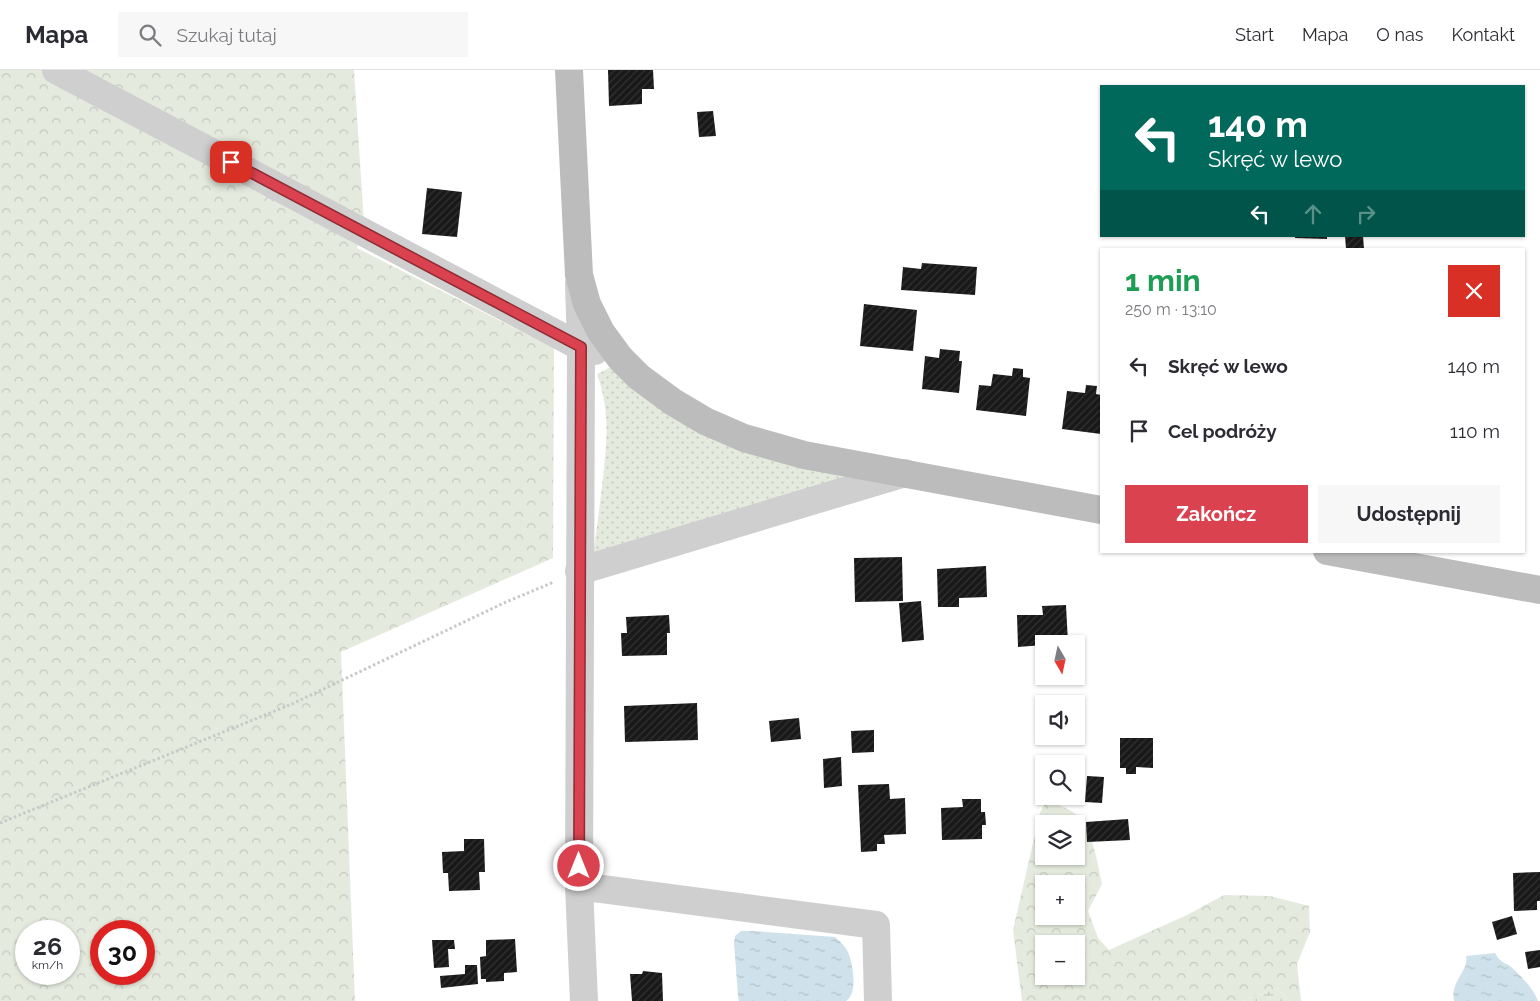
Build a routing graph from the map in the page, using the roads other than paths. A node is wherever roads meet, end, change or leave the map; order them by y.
1 (56, 70) edge
2 (569, 70) edge
3 (579, 275) junction
4 (581, 347) junction
5 (620, 358) junction
6 (905, 473) junction
7 (1100, 510) edge
8 (1339, 553) edge
9 (579, 571) junction
10 (1540, 590) edge
11 (579, 886) junction
12 (584, 1001) edge
13 (878, 1001) edge

1 - 4 street
2 - 3 street
3 - 4 street
3 - 5 street
4 - 5 street
4 - 9 street
5 - 6 street
6 - 7 street
6 - 9 street
8 - 10 street
9 - 11 street
11 - 12 street
11 - 13 street

